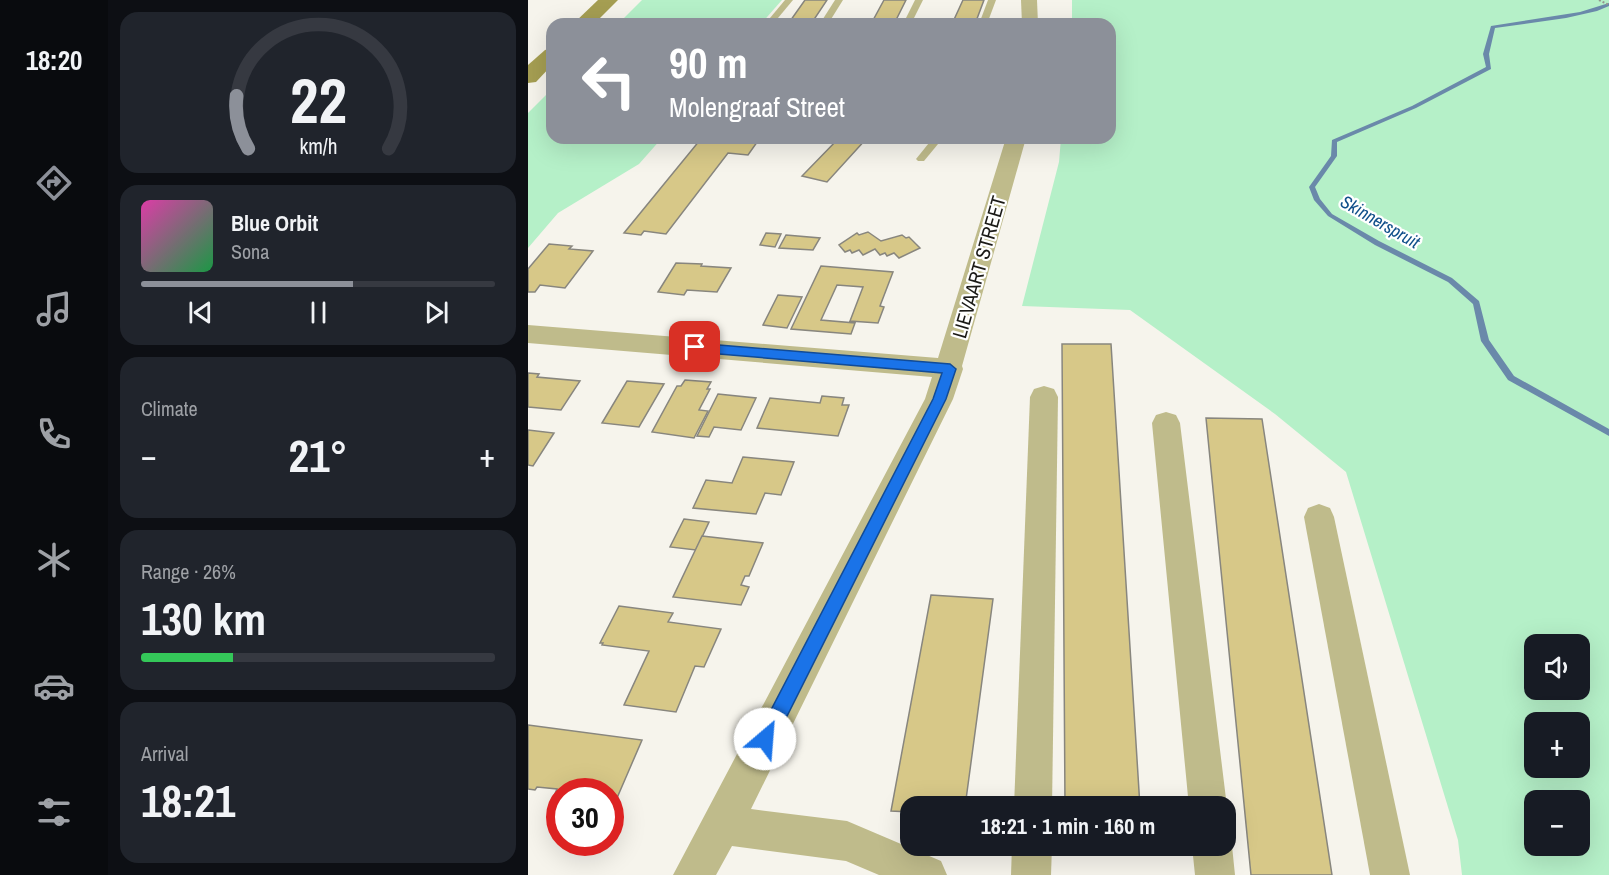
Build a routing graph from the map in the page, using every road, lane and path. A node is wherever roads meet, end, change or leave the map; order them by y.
1 (609, 0) edge
2 (789, 0) edge
3 (839, 0) edge
4 (919, 0) edge
5 (992, 0) edge
6 (1029, 0) edge
7 (1600, 1) edge
8 (1609, 4) edge
9 (590, 18) edge
10 (774, 18) edge
11 (828, 18) edge
12 (910, 18) edge
13 (985, 18) edge
14 (1030, 18) edge
15 (546, 60) edge
16 (528, 77) edge
17 (933, 144) edge
18 (1014, 144) edge
19 (921, 159) dead end
20 (528, 334) edge
21 (950, 369) junction
22 (1044, 397) dead end
23 (1166, 423) dead end
24 (1319, 518) dead end
25 (1033, 796) edge
26 (1207, 796) edge
27 (722, 825) junction
28 (1032, 856) edge
29 (1213, 856) edge
30 (693, 875) edge
31 (927, 875) edge
32 (1031, 875) edge
33 (1215, 875) edge
34 (1390, 875) edge

1 - 9 main road
2 - 10 lane
3 - 11 lane
4 - 12 lane
5 - 13 lane
6 - 14 street
7 - 8 path
15 - 16 main road
17 - 19 lane
18 - 21 street, LIEVAART STREET
20 - 21 street
21 - 27 street, LIEVAART STREET
22 - 25 street
23 - 26 street
24 - 34 street
27 - 30 street, LIEVAART STREET
27 - 31 street
28 - 32 street
29 - 33 street

